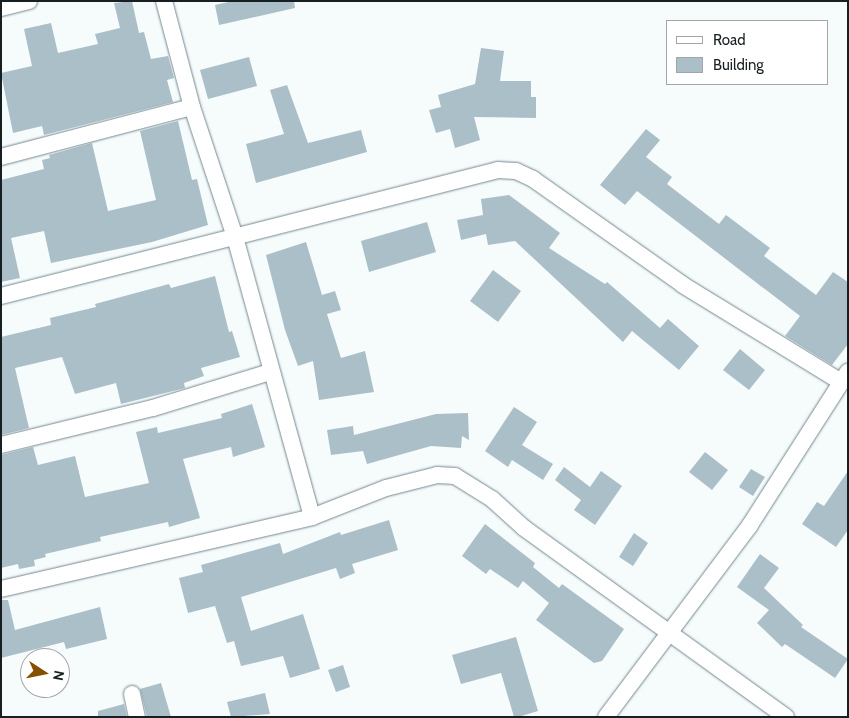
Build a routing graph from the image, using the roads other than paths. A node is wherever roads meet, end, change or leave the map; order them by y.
1 (29, 1) edge
2 (164, 1) edge
3 (1, 8) edge
4 (192, 107) junction
5 (1, 157) edge
6 (235, 238) junction
7 (1, 296) edge
8 (270, 372) junction
9 (844, 377) edge
10 (1, 445) edge
11 (312, 517) junction
12 (1, 590) edge
13 (670, 632) junction
14 (132, 694) dead end
15 (137, 717) edge
16 (606, 717) edge
17 (786, 717) edge

1 - 3 street
2 - 4 street
4 - 5 street
4 - 6 street
6 - 7 street
6 - 8 street
6 - 9 street
8 - 10 street
8 - 11 street
9 - 13 street
11 - 12 street
11 - 13 street
13 - 16 street
13 - 17 street
14 - 15 street

